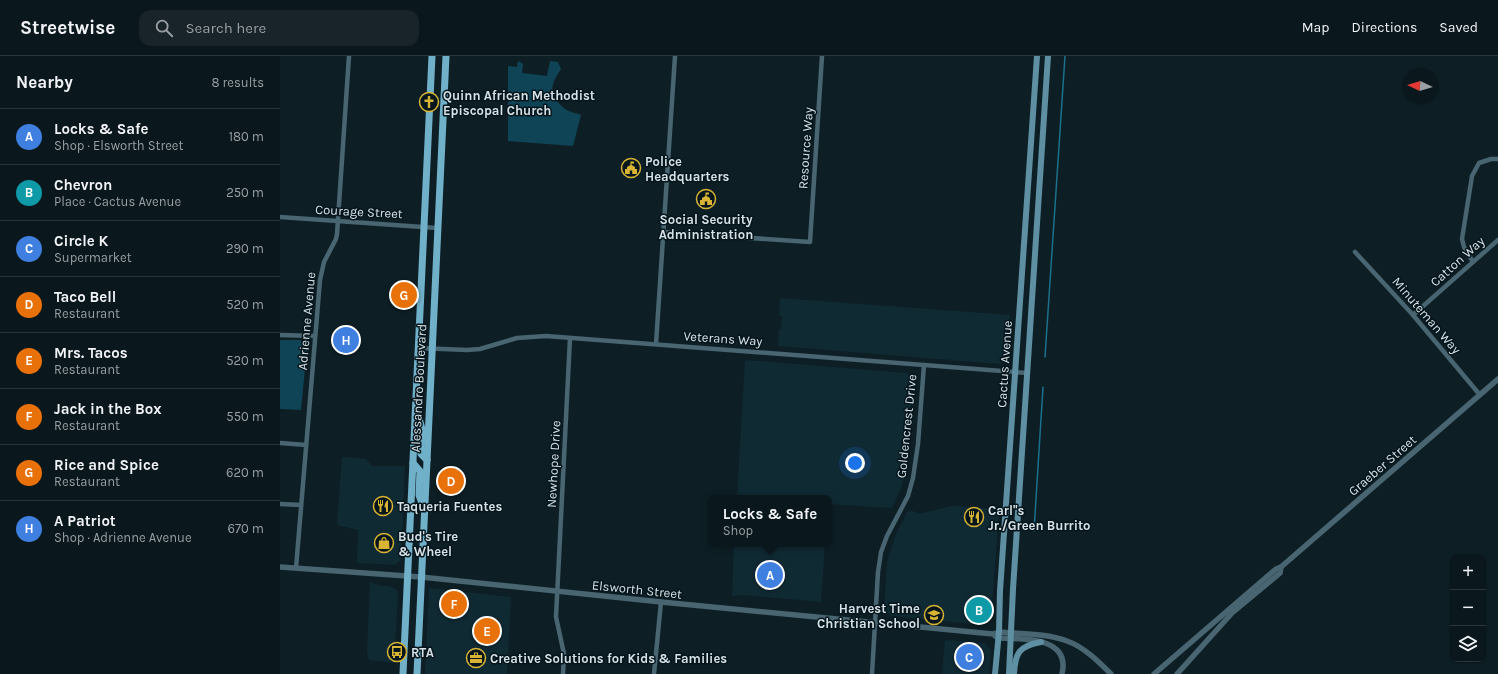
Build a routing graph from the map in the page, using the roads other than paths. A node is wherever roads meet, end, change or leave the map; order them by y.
1 (350, 56) edge
2 (432, 56) edge
3 (446, 56) edge
4 (675, 56) edge
5 (822, 56) edge
6 (1037, 56) edge
7 (1048, 56) edge
8 (1498, 160) edge
9 (280, 217) edge
10 (338, 221) junction
11 (424, 226) junction
12 (438, 228) junction
13 (663, 232) junction
14 (1498, 240) edge
15 (1355, 252) dead end
16 (1473, 262) junction
17 (1413, 315) junction
18 (280, 335) edge
19 (315, 336) junction
20 (570, 338) junction
21 (656, 344) junction
22 (418, 348) junction
23 (432, 349) junction
24 (924, 365) junction
25 (1015, 372) junction
26 (1027, 373) junction
27 (1498, 379) edge
28 (1480, 395) junction
29 (415, 407) junction
30 (280, 443) edge
31 (306, 445) junction
32 (427, 460) junction
33 (413, 463) junction
34 (280, 504) edge
35 (301, 505) junction
36 (424, 510) junction
37 (280, 567) edge
38 (1281, 567) junction
39 (296, 568) junction
40 (408, 576) junction
41 (421, 577) junction
42 (558, 591) junction
43 (661, 602) junction
44 (875, 622) junction
45 (997, 635) junction
46 (1011, 636) junction
47 (1041, 642) junction
48 (1064, 663) junction
49 (403, 674) edge
50 (417, 674) edge
51 (564, 674) edge
52 (654, 674) edge
53 (872, 674) edge
54 (995, 674) edge
55 (1009, 674) edge
56 (1014, 674) edge
57 (1062, 674) edge
58 (1067, 674) edge
59 (1111, 674) edge
60 (1154, 674) edge
61 (1176, 674) edge

1 - 10 street, Adrienne Avenue
2 - 11 main road, Alessandro Boulevard
3 - 12 main road, Alessandro Boulevard
4 - 13 street
5 - 13 street, Resource Way
6 - 25 main road, Cactus Avenue
7 - 26 main road, Cactus Avenue
8 - 16 street
9 - 10 street, Courage Street
10 - 11 street, Courage Street
10 - 19 street, Adrienne Avenue
11 - 12 street, Courage Street
11 - 22 main road, Alessandro Boulevard
12 - 23 main road, Alessandro Boulevard
13 - 21 street
14 - 16 street, Catton Way
15 - 17 street, Minuteman Way
16 - 17 street, Catton Way
17 - 28 street, Minuteman Way
18 - 19 street
19 - 31 street, Adrienne Avenue
20 - 21 street, Veterans Way
20 - 23 street, Veterans Way
20 - 42 street, Newhope Drive
21 - 24 street, Veterans Way
22 - 23 street, Veterans Way
22 - 29 main road, Alessandro Boulevard
23 - 32 main road, Alessandro Boulevard
24 - 25 street, Veterans Way
24 - 44 street, Goldencrest Drive
25 - 26 street, Veterans Way
25 - 45 main road, Cactus Avenue
26 - 46 main road, Cactus Avenue
27 - 28 street, Graeber Street
28 - 38 street, Graeber Street
29 - 32 main road
29 - 33 main road, Alessandro Boulevard
30 - 31 street
31 - 35 street, Adrienne Avenue
32 - 36 main road, Alessandro Boulevard
33 - 36 main road
33 - 40 main road, Alessandro Boulevard
34 - 35 street
35 - 39 street, Adrienne Avenue
36 - 41 main road, Alessandro Boulevard
37 - 39 street, Elsworth Street
38 - 60 street, Graeber Street
38 - 61 street, Graeber Street
39 - 40 street, Elsworth Street
40 - 41 street, Elsworth Street
40 - 49 main road, Alessandro Boulevard
41 - 42 street, Elsworth Street
41 - 50 main road, Alessandro Boulevard
42 - 43 street, Elsworth Street
42 - 51 street, Newhope Drive
43 - 44 street, Elsworth Street
43 - 52 street
44 - 45 street, Elsworth Street
44 - 53 street, Goldencrest Drive
45 - 46 street, Elsworth Street
45 - 54 main road, Cactus Avenue
46 - 47 street
46 - 55 main road, Cactus Avenue
46 - 59 street
47 - 48 street
47 - 56 main road
48 - 57 street
48 - 58 street

